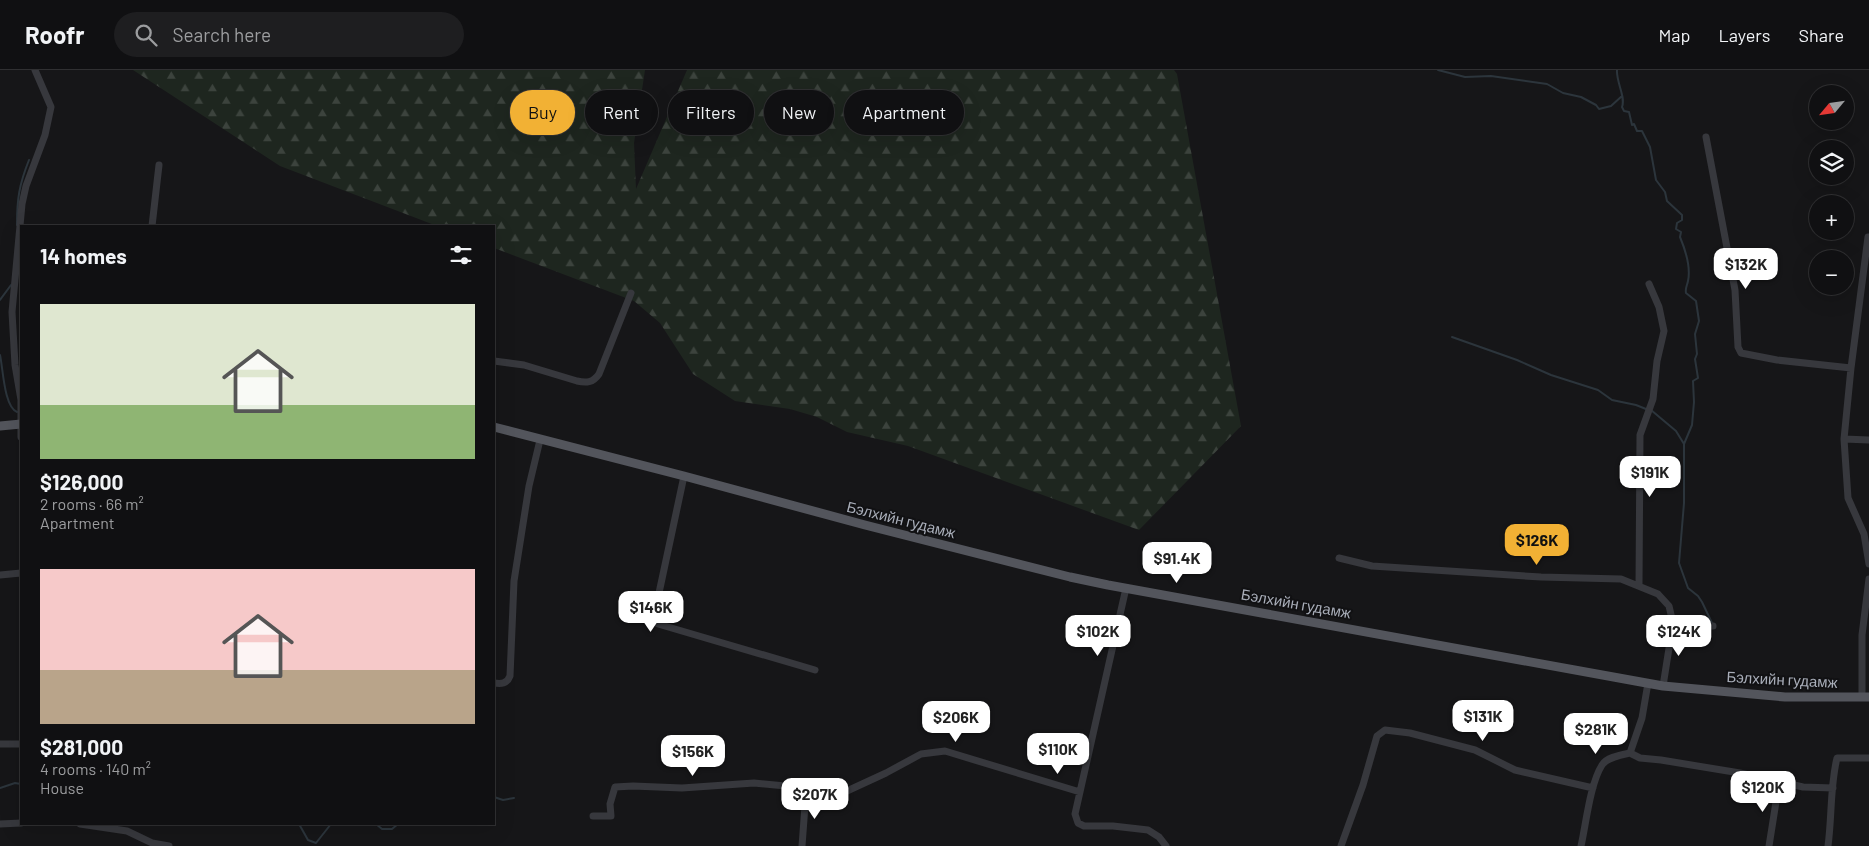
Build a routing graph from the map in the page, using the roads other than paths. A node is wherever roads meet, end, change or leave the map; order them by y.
1 (35, 70) edge
2 (1706, 137) dead end
3 (159, 165) dead end
4 (20, 225) edge
5 (152, 225) edge
6 (20, 226) edge
7 (1868, 237) edge
8 (1648, 284) dead end
9 (631, 292) dead end
10 (495, 361) edge
11 (1850, 368) junction
12 (20, 394) edge
13 (20, 424) edge
14 (0, 426) edge
15 (495, 427) edge
16 (1844, 439) junction
17 (540, 440) junction
18 (1869, 440) edge
19 (684, 476) junction
20 (1339, 558) dead end
21 (1869, 564) edge
22 (20, 573) edge
23 (0, 575) edge
24 (1869, 579) edge
25 (1639, 586) junction
26 (1126, 588) junction
27 (1673, 623) junction
28 (1713, 626) dead end
29 (815, 670) dead end
30 (495, 683) edge
31 (1648, 683) junction
32 (1663, 686) junction
33 (1866, 697) edge
34 (0, 744) edge
35 (20, 744) edge
36 (1630, 753) junction
37 (1869, 758) edge
38 (1779, 783) junction
39 (1593, 788) junction
40 (1833, 788) junction
41 (806, 792) junction
42 (1080, 792) junction
43 (593, 816) dead end
44 (20, 823) edge
45 (0, 824) edge
46 (87, 825) edge
47 (168, 846) edge
48 (802, 846) edge
49 (1166, 846) edge
50 (1340, 846) edge
51 (1581, 846) edge
52 (1769, 846) edge
53 (1828, 846) edge

1 - 4 street
2 - 11 street
3 - 5 street
6 - 12 street
7 - 11 street
8 - 25 street
9 - 10 street
11 - 16 street
13 - 14 main road
15 - 17 main road, Бэлхийн гудамж
16 - 18 street
16 - 21 street
17 - 19 main road, Бэлхийн гудамж
17 - 30 street
19 - 26 main road, Бэлхийн гудамж
19 - 29 street
20 - 25 street
22 - 23 street
24 - 33 street
25 - 27 street
26 - 31 main road, Бэлхийн гудамж
26 - 42 street
27 - 28 street
27 - 32 street
31 - 32 main road, Бэлхийн гудамж
31 - 36 street
32 - 33 main road, Бэлхийн гудамж
34 - 35 street
36 - 38 street
36 - 39 street
37 - 40 street
38 - 40 street
38 - 52 street
39 - 50 street
39 - 51 street
40 - 53 street
41 - 42 street
41 - 43 street
41 - 48 street
42 - 49 street
44 - 45 street
46 - 47 street

